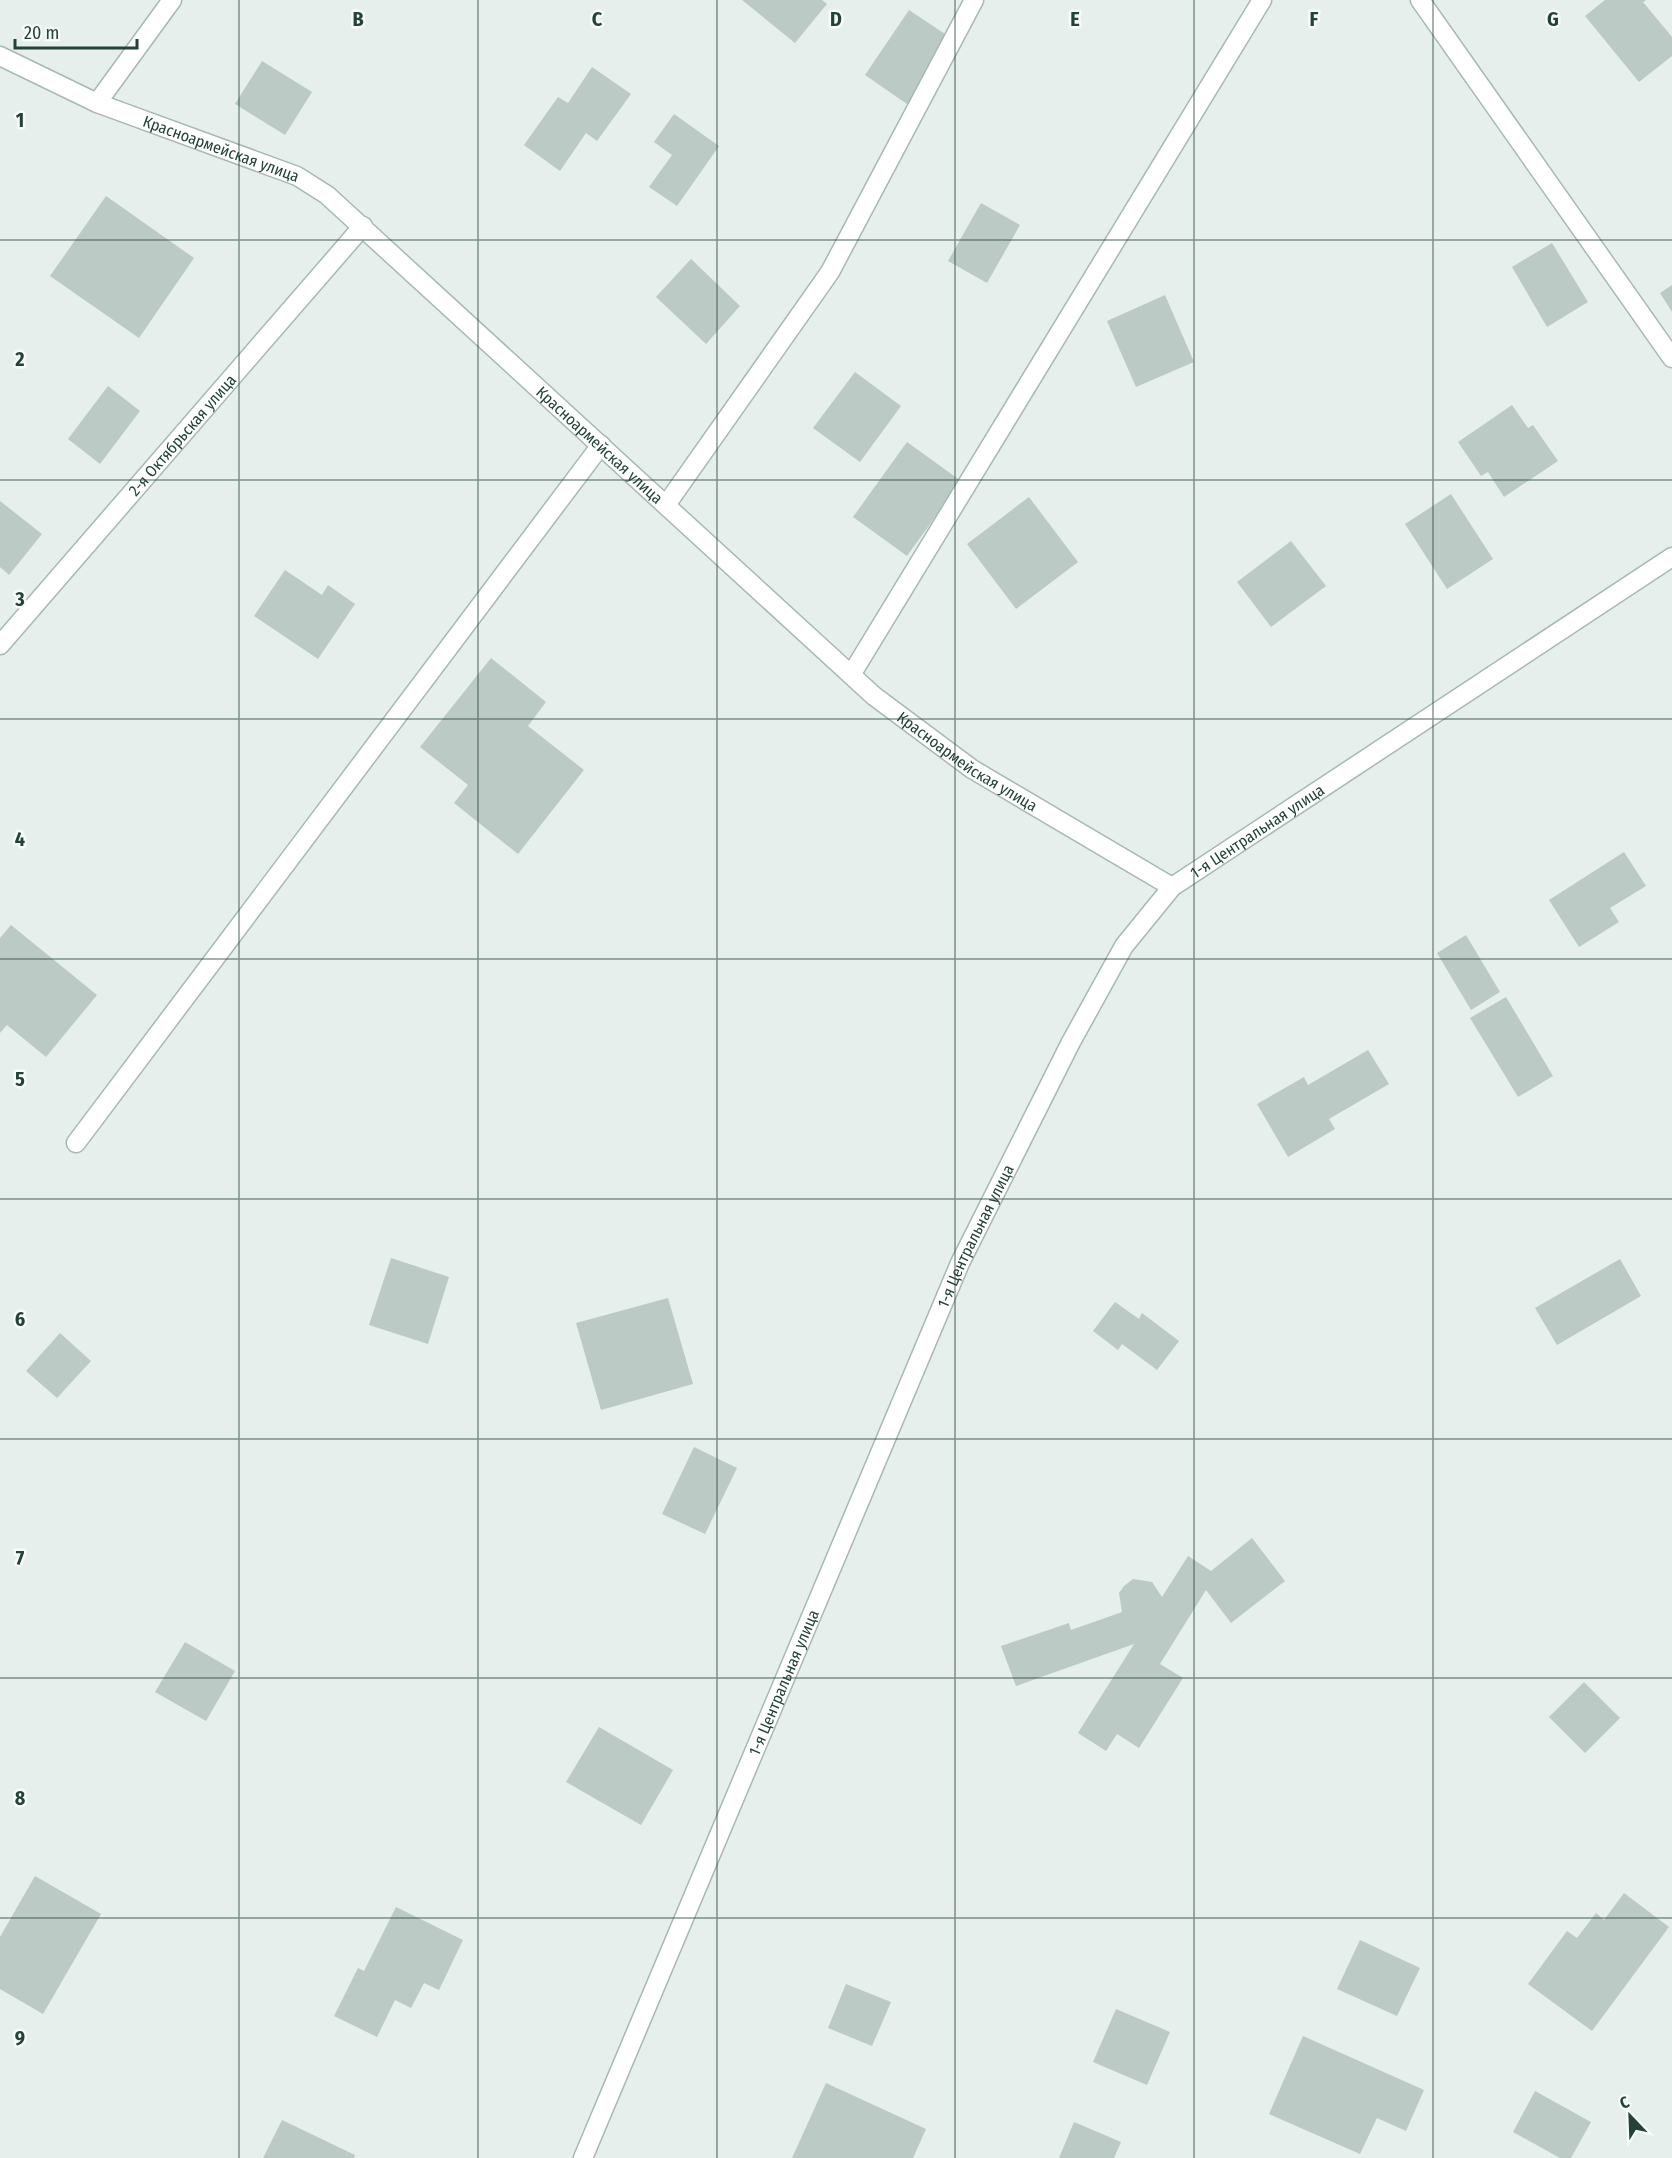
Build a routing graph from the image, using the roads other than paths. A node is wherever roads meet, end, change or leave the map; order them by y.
1 (172, 0) edge
2 (975, 0) edge
3 (1262, 0) edge
4 (1420, 0) edge
5 (0, 56) edge
6 (97, 103) junction
7 (363, 226) junction
8 (1672, 358) edge
9 (601, 445) junction
10 (666, 506) junction
11 (1672, 557) edge
12 (0, 645) edge
13 (851, 675) junction
14 (1172, 887) junction
15 (76, 1143) dead end
16 (583, 2158) edge

1 - 6 street
2 - 10 street
3 - 13 street
4 - 8 street
5 - 6 street, Красноармейская улица
6 - 7 street, Красноармейская улица
7 - 9 street, Красноармейская улица
7 - 12 street, 2-я Октябрьская улица
9 - 10 street, Красноармейская улица
9 - 15 street
10 - 13 street, Красноармейская улица
11 - 14 street, 1-я Центральная улица
13 - 14 street, Красноармейская улица
14 - 16 street, 1-я Центральная улица

